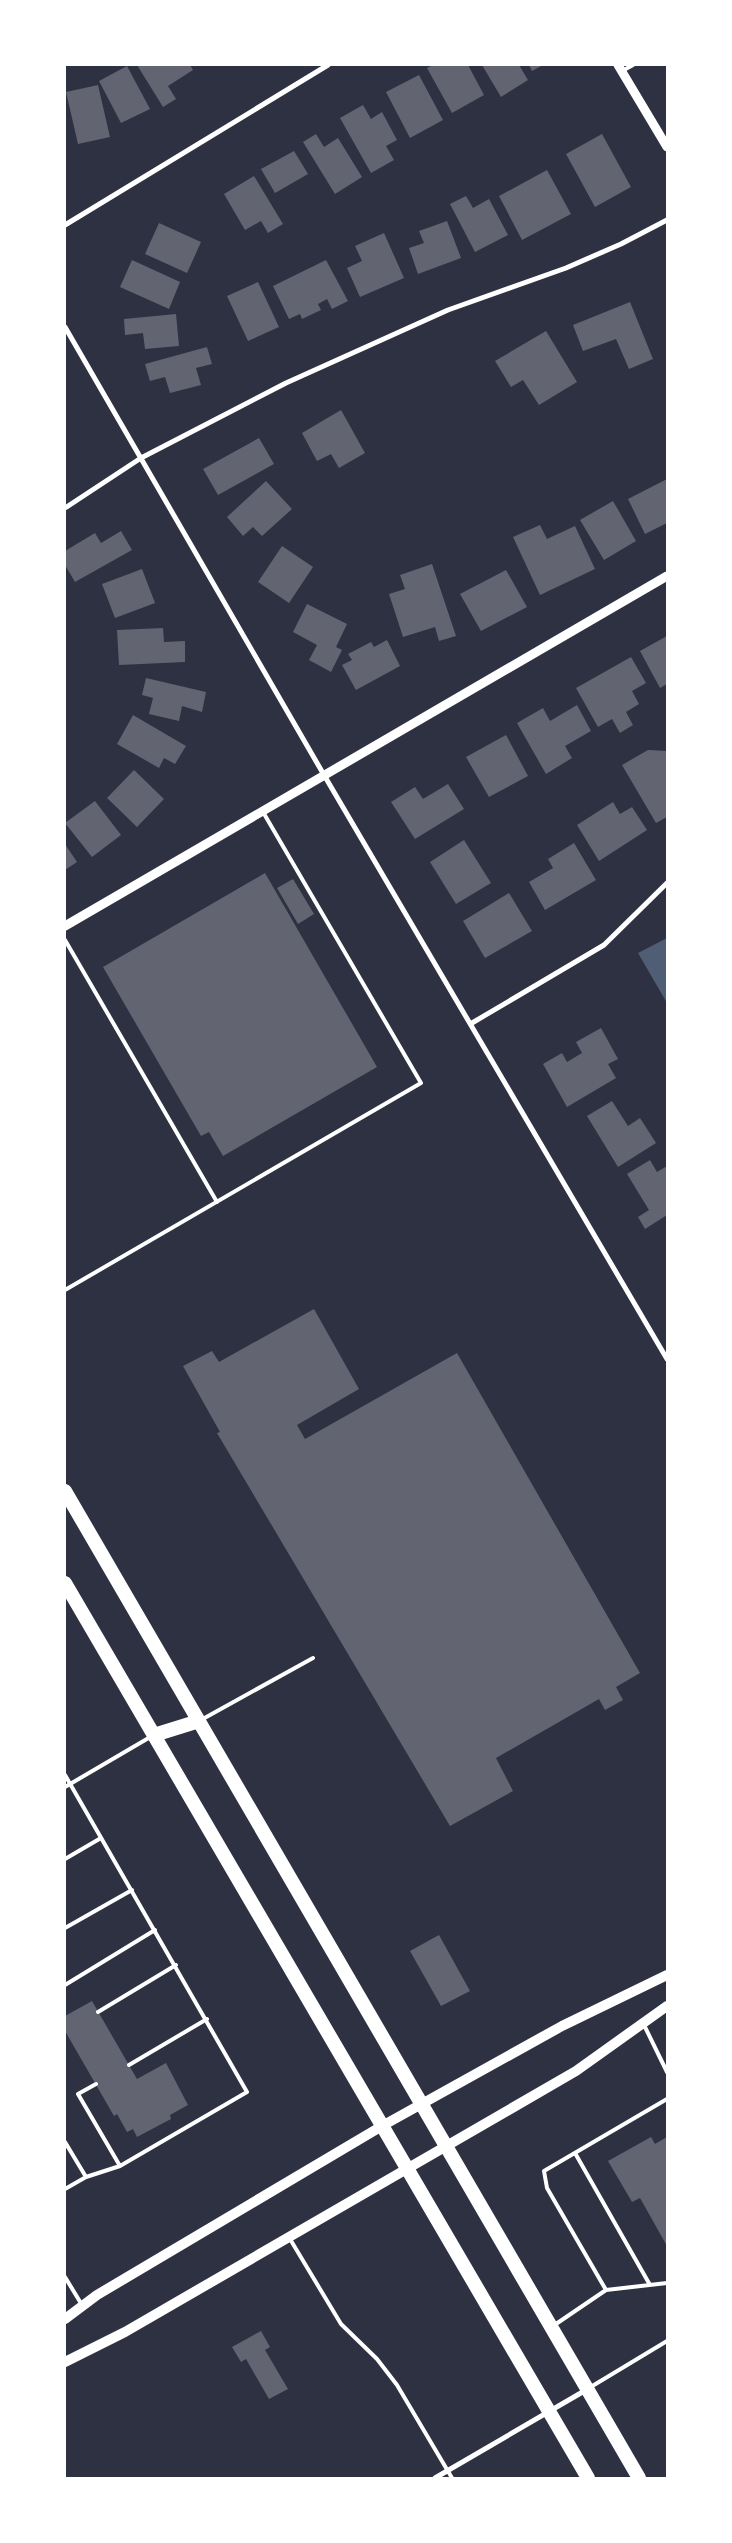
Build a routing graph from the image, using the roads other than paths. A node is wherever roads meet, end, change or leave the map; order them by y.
1 (328, 65) edge
2 (633, 65) edge
3 (620, 68) edge
4 (667, 147) edge
5 (667, 220) edge
6 (65, 225) edge
7 (65, 327) edge
8 (141, 458) junction
9 (65, 508) edge
10 (667, 576) edge
11 (324, 775) junction
12 (262, 810) junction
13 (667, 883) edge
14 (65, 926) edge
15 (65, 940) edge
16 (472, 1023) junction
17 (217, 1202) junction
18 (65, 1290) edge
19 (667, 1359) edge
20 (65, 1492) edge
21 (65, 1583) edge
22 (314, 1658) dead end
23 (199, 1721) junction
24 (154, 1735) junction
25 (65, 1775) edge
26 (70, 1784) junction
27 (65, 1787) edge
28 (102, 1838) junction
29 (65, 1859) edge
30 (132, 1890) junction
31 (65, 1928) edge
32 (155, 1930) junction
33 (176, 1965) junction
34 (667, 1975) edge
35 (65, 1985) edge
36 (667, 2006) edge
37 (98, 2012) dead end
38 (207, 2018) junction
39 (643, 2023) junction
40 (129, 2065) dead end
41 (667, 2072) edge
42 (96, 2084) dead end
43 (667, 2099) edge
44 (422, 2104) junction
45 (382, 2126) junction
46 (65, 2142) edge
47 (447, 2145) junction
48 (576, 2153) junction
49 (120, 2166) junction
50 (407, 2168) junction
51 (86, 2177) junction
52 (65, 2189) edge
53 (289, 2237) junction
54 (65, 2277) edge
55 (667, 2283) edge
56 (650, 2285) junction
57 (606, 2290) junction
58 (82, 2306) junction
59 (65, 2319) edge
60 (551, 2327) junction
61 (667, 2342) edge
62 (65, 2362) edge
63 (587, 2389) junction
64 (549, 2411) junction
65 (448, 2471) junction
66 (435, 2478) edge
67 (452, 2478) edge
68 (588, 2478) edge
69 (639, 2478) edge

1 - 6 street
2 - 3 lane
3 - 4 street
5 - 8 street
7 - 8 street
8 - 9 street
8 - 11 street
10 - 11 street
11 - 12 street
11 - 16 street
12 - 14 street
12 - 17 lane
13 - 16 street
15 - 17 lane
16 - 19 street
17 - 18 lane
20 - 23 highway
21 - 24 highway
22 - 23 lane
23 - 24 highway
23 - 44 highway
24 - 26 lane
24 - 45 highway
25 - 26 lane
26 - 27 lane
26 - 28 lane
28 - 29 lane
28 - 30 lane
30 - 31 lane
30 - 32 lane
32 - 33 lane
32 - 35 lane
33 - 37 lane
33 - 38 lane
34 - 44 main road
36 - 39 main road
38 - 40 lane
38 - 49 lane
39 - 41 lane
39 - 47 main road
42 - 49 lane
43 - 48 lane
44 - 45 main road
44 - 47 highway
45 - 50 highway
45 - 58 main road
46 - 51 lane
47 - 50 main road
47 - 60 highway
48 - 56 lane
48 - 57 lane
49 - 51 lane
50 - 53 main road
50 - 64 highway
51 - 52 lane
53 - 62 main road
53 - 65 lane
54 - 58 lane
55 - 56 lane
56 - 57 lane
57 - 60 lane
58 - 59 main road
60 - 63 highway
61 - 63 lane
63 - 64 street
63 - 69 highway
64 - 65 street
64 - 68 highway
65 - 66 street
65 - 67 lane

